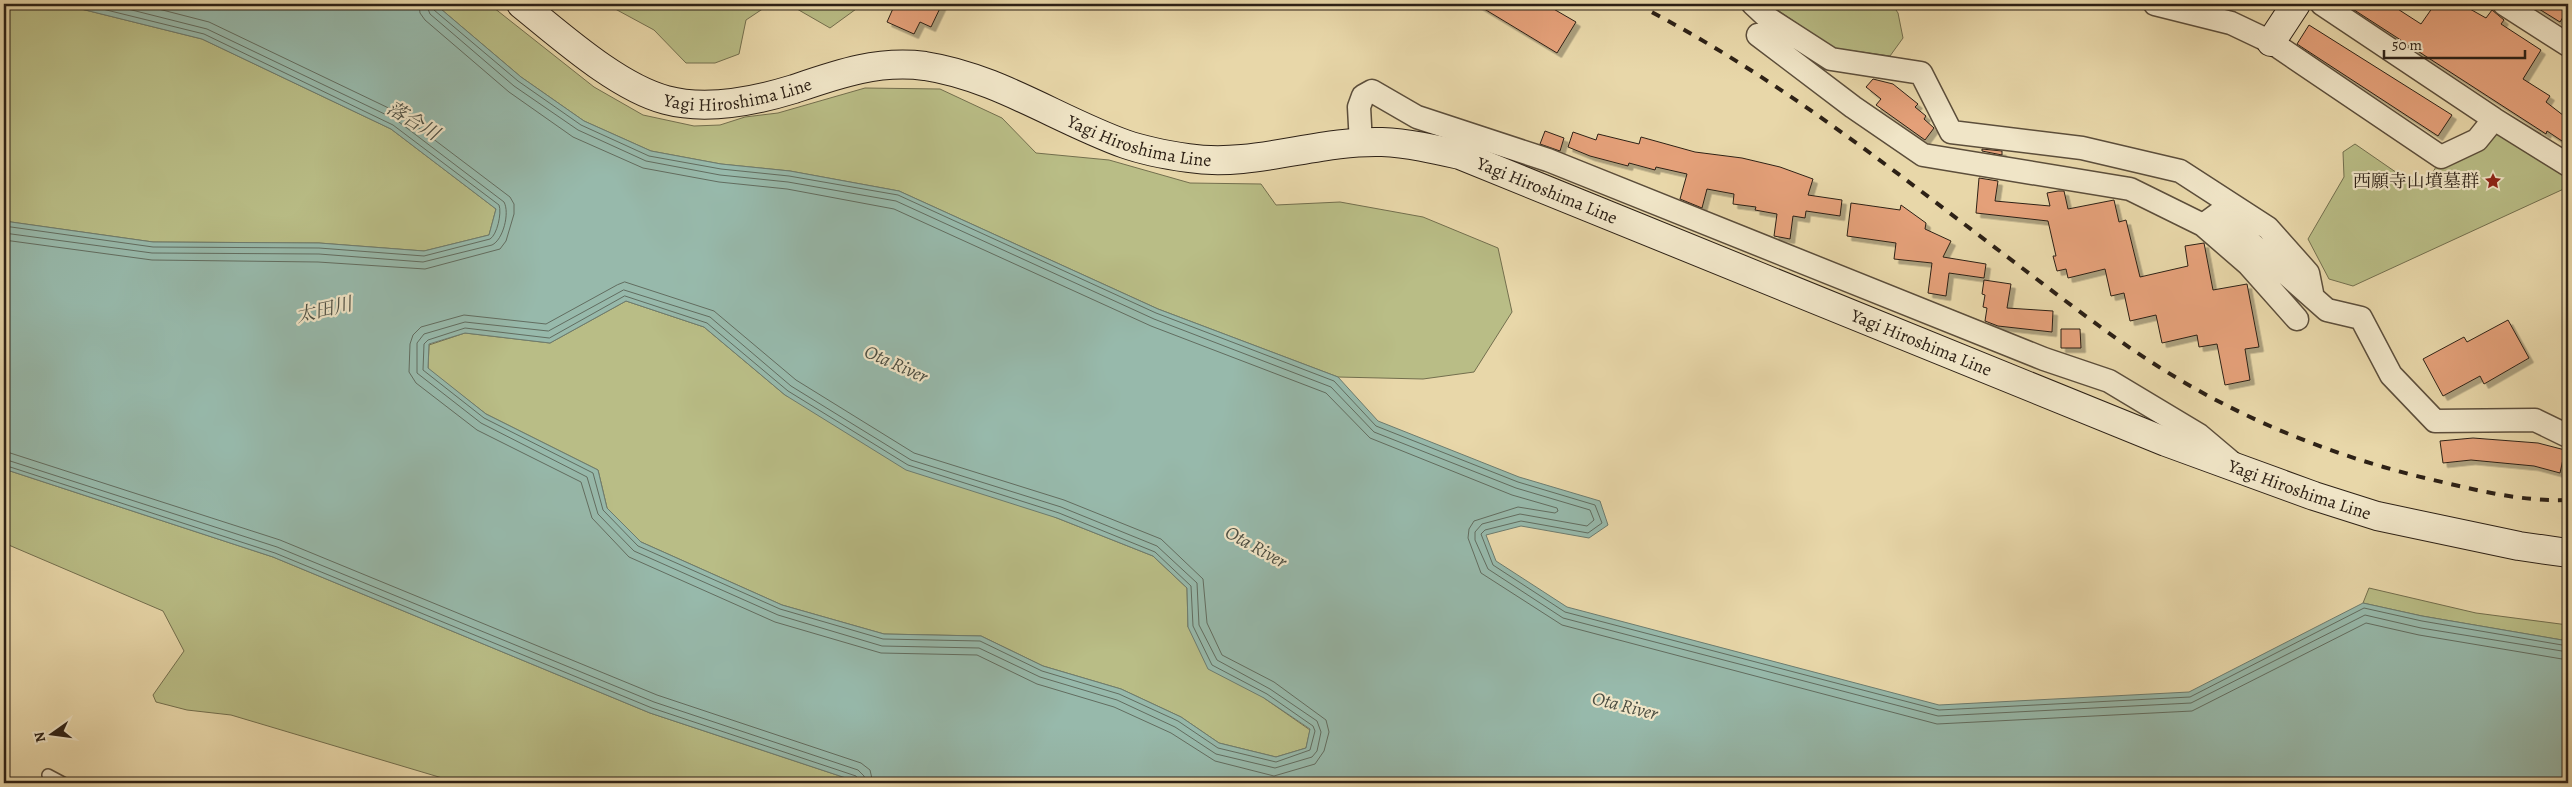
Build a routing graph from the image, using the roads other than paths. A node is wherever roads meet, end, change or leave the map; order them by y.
1 (521, 4) edge
2 (1753, 4) edge
3 (2155, 4) edge
4 (2296, 4) edge
5 (2322, 4) edge
6 (2504, 4) edge
7 (1758, 35) dead end
8 (2271, 42) junction
9 (2568, 46) edge
10 (2494, 120) junction
11 (1361, 144) junction
12 (2568, 165) edge
13 (2203, 225) junction
14 (2312, 296) junction
15 (2297, 319) dead end
16 (2568, 436) edge
17 (2237, 468) junction
18 (2568, 552) edge
19 (48, 775) dead end
20 (63, 783) edge

1 - 11 main road, Yagi Hiroshima Line
2 - 14 street
3 - 8 street
4 - 8 main road
5 - 10 street
6 - 9 street
7 - 13 street
8 - 10 street
10 - 12 street
11 - 17 main road, Yagi Hiroshima Line
11 - 17 street
13 - 14 street
13 - 15 street
14 - 16 street
17 - 18 main road, Yagi Hiroshima Line
19 - 20 lane

